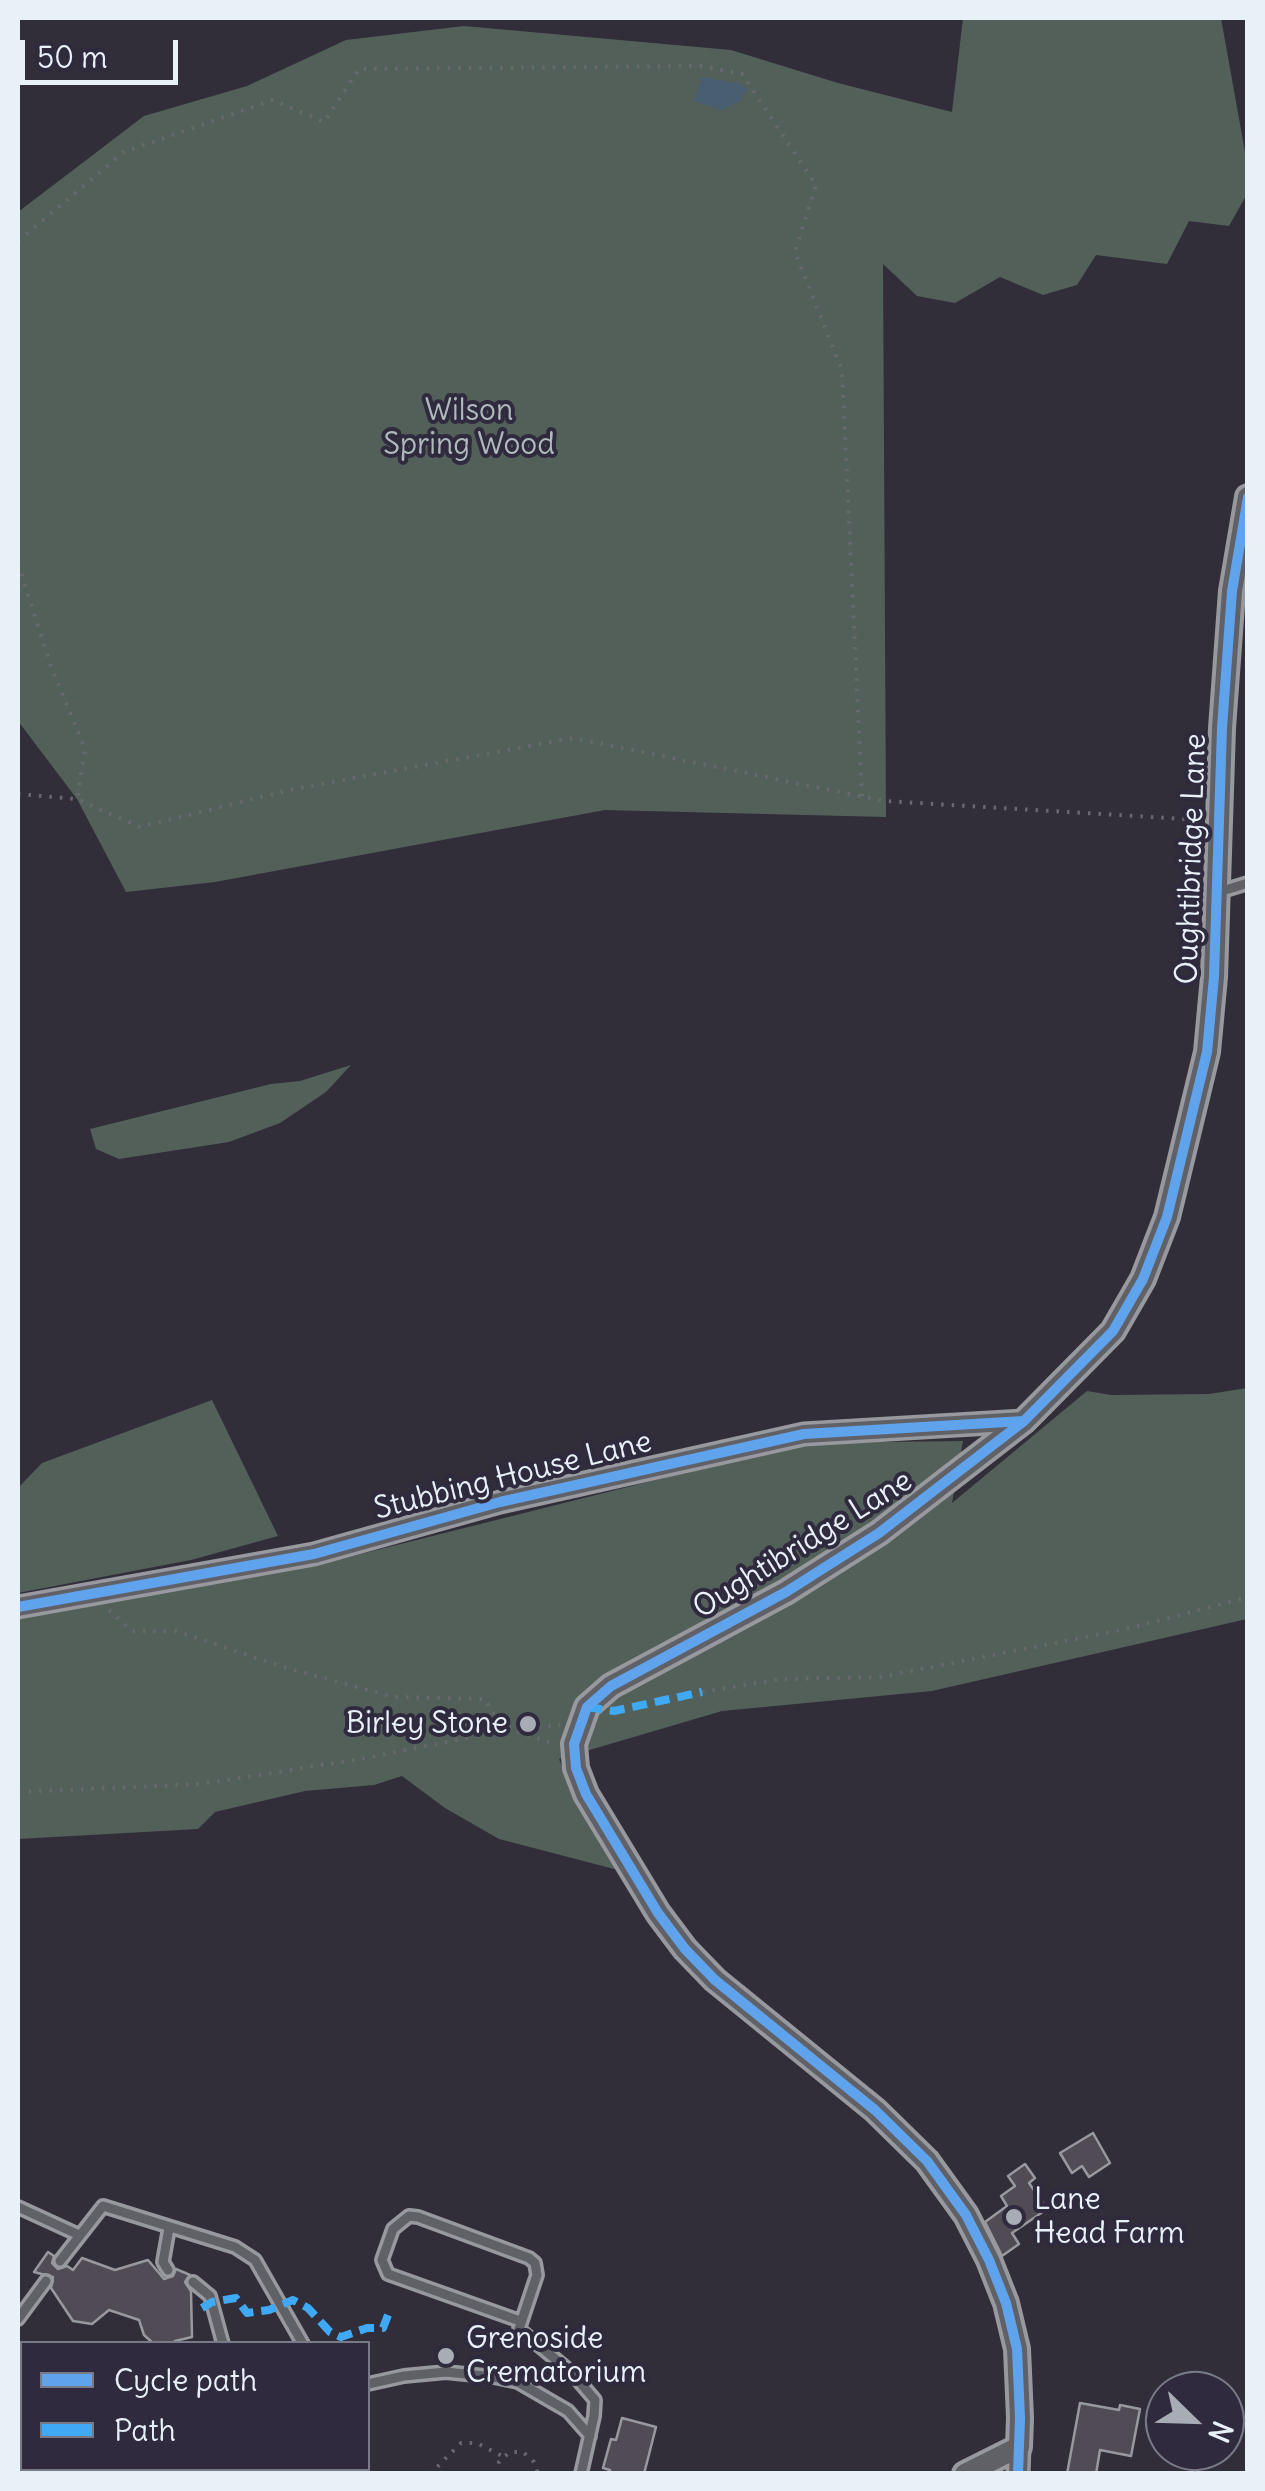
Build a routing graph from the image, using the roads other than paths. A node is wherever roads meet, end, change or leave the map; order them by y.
1 (1248, 498) edge
2 (1248, 883) edge
3 (1217, 893) junction
4 (1024, 1421) junction
5 (18, 1607) edge
6 (18, 2207) edge
7 (169, 2228) junction
8 (79, 2235) junction
9 (60, 2261) dead end
10 (168, 2270) dead end
11 (46, 2280) dead end
12 (193, 2282) dead end
13 (18, 2319) edge
14 (520, 2321) junction
15 (222, 2341) edge
16 (301, 2341) edge
17 (370, 2384) edge
18 (590, 2436) junction
19 (1019, 2446) junction
20 (582, 2474) edge
21 (965, 2474) edge
22 (1018, 2474) edge

1 - 3 street, Oughtibridge Lane
2 - 3 lane
3 - 4 street, Oughtibridge Lane
4 - 5 street, Stubbing House Lane
4 - 19 street, Oughtibridge Lane
6 - 8 lane
7 - 8 lane
7 - 10 lane
7 - 16 lane
8 - 9 lane
11 - 13 lane
12 - 15 lane
14 - 14 lane
14 - 18 lane
17 - 18 lane
18 - 20 lane
19 - 21 street
19 - 22 street

